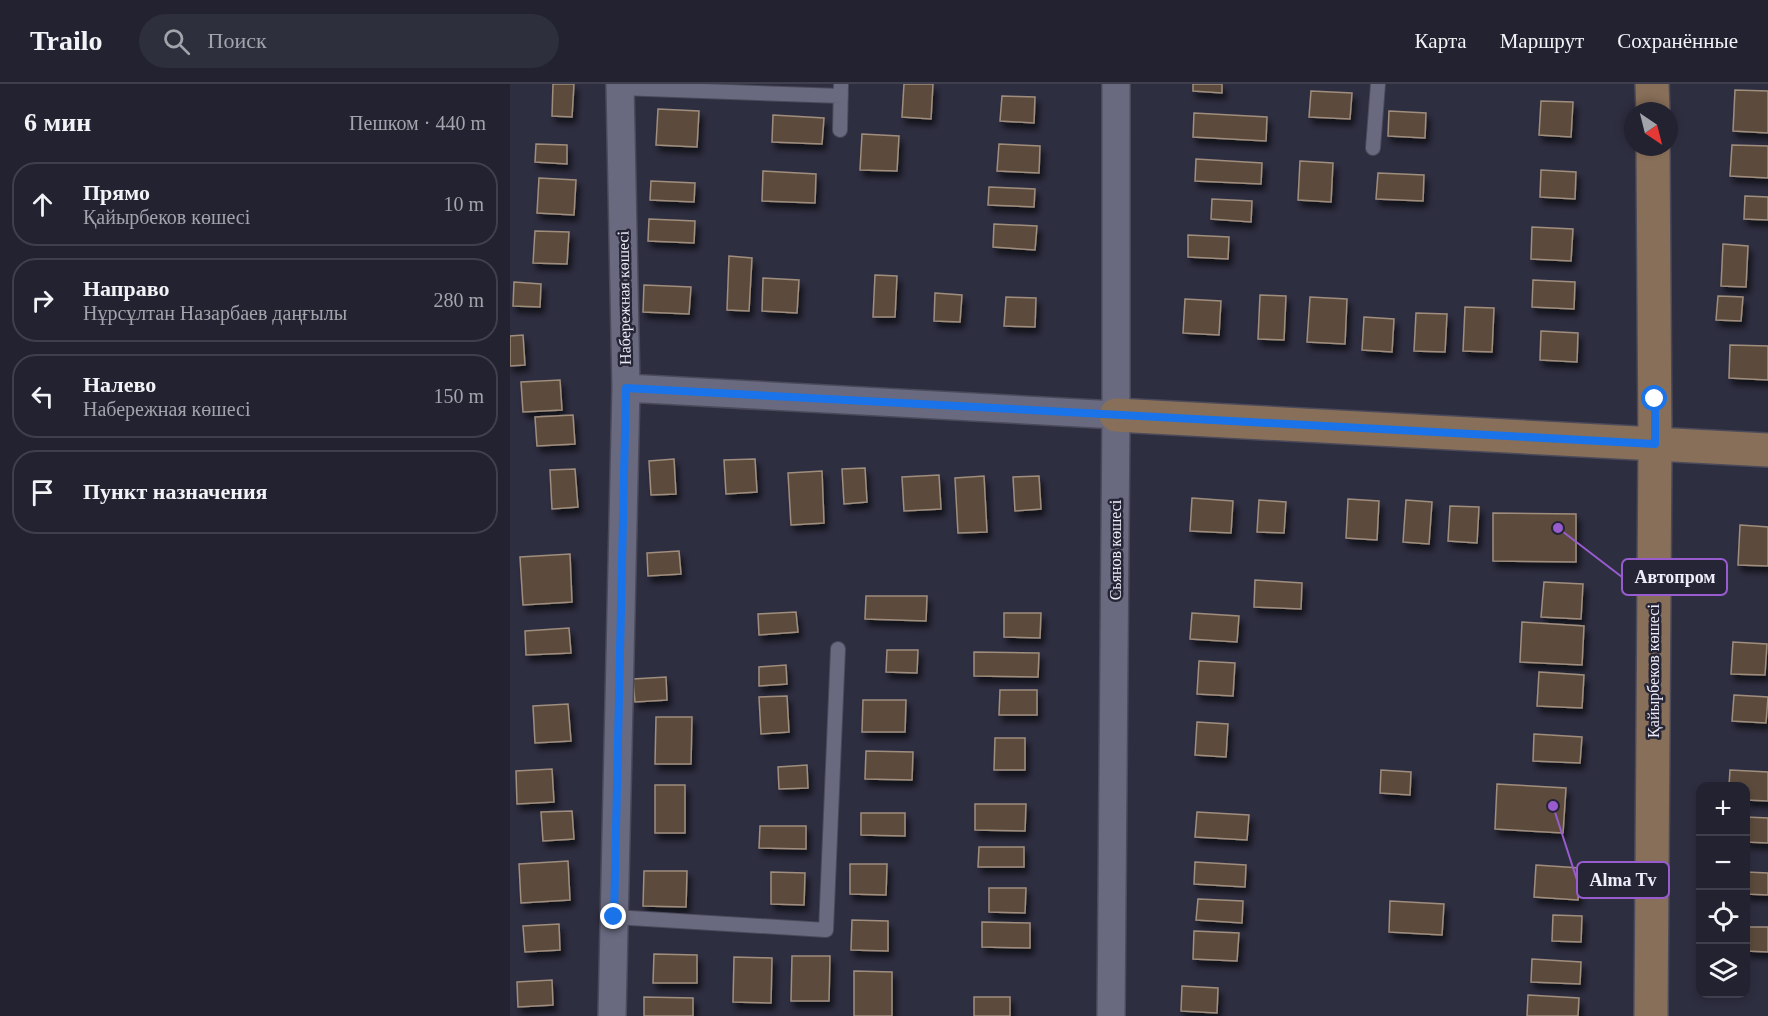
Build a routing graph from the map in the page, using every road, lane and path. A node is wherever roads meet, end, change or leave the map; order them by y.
1 (1116, 84) edge
2 (1378, 84) edge
3 (1652, 84) edge
4 (620, 86) edge
5 (841, 90) edge
6 (1653, 102) edge
7 (840, 130) dead end
8 (1373, 148) dead end
9 (1653, 156) edge
10 (626, 388) junction
11 (1116, 415) junction
12 (1655, 444) junction
13 (1768, 450) edge
14 (838, 649) dead end
15 (614, 917) junction
16 (612, 1016) edge
17 (1111, 1016) edge
18 (1651, 1016) edge

1 - 11 street, Сьянов көшесі
2 - 8 lane
3 - 6 main road
4 - 5 lane
4 - 10 street, Набережная көшесі
5 - 7 lane
9 - 12 main road, Қайырбеков көшесі
10 - 11 street
10 - 15 street, Набережная көшесі
11 - 12 main road
11 - 17 street, Сьянов көшесі
12 - 13 main road
12 - 18 main road, Қайырбеков көшесі
14 - 15 lane
15 - 16 street, Набережная көшесі

